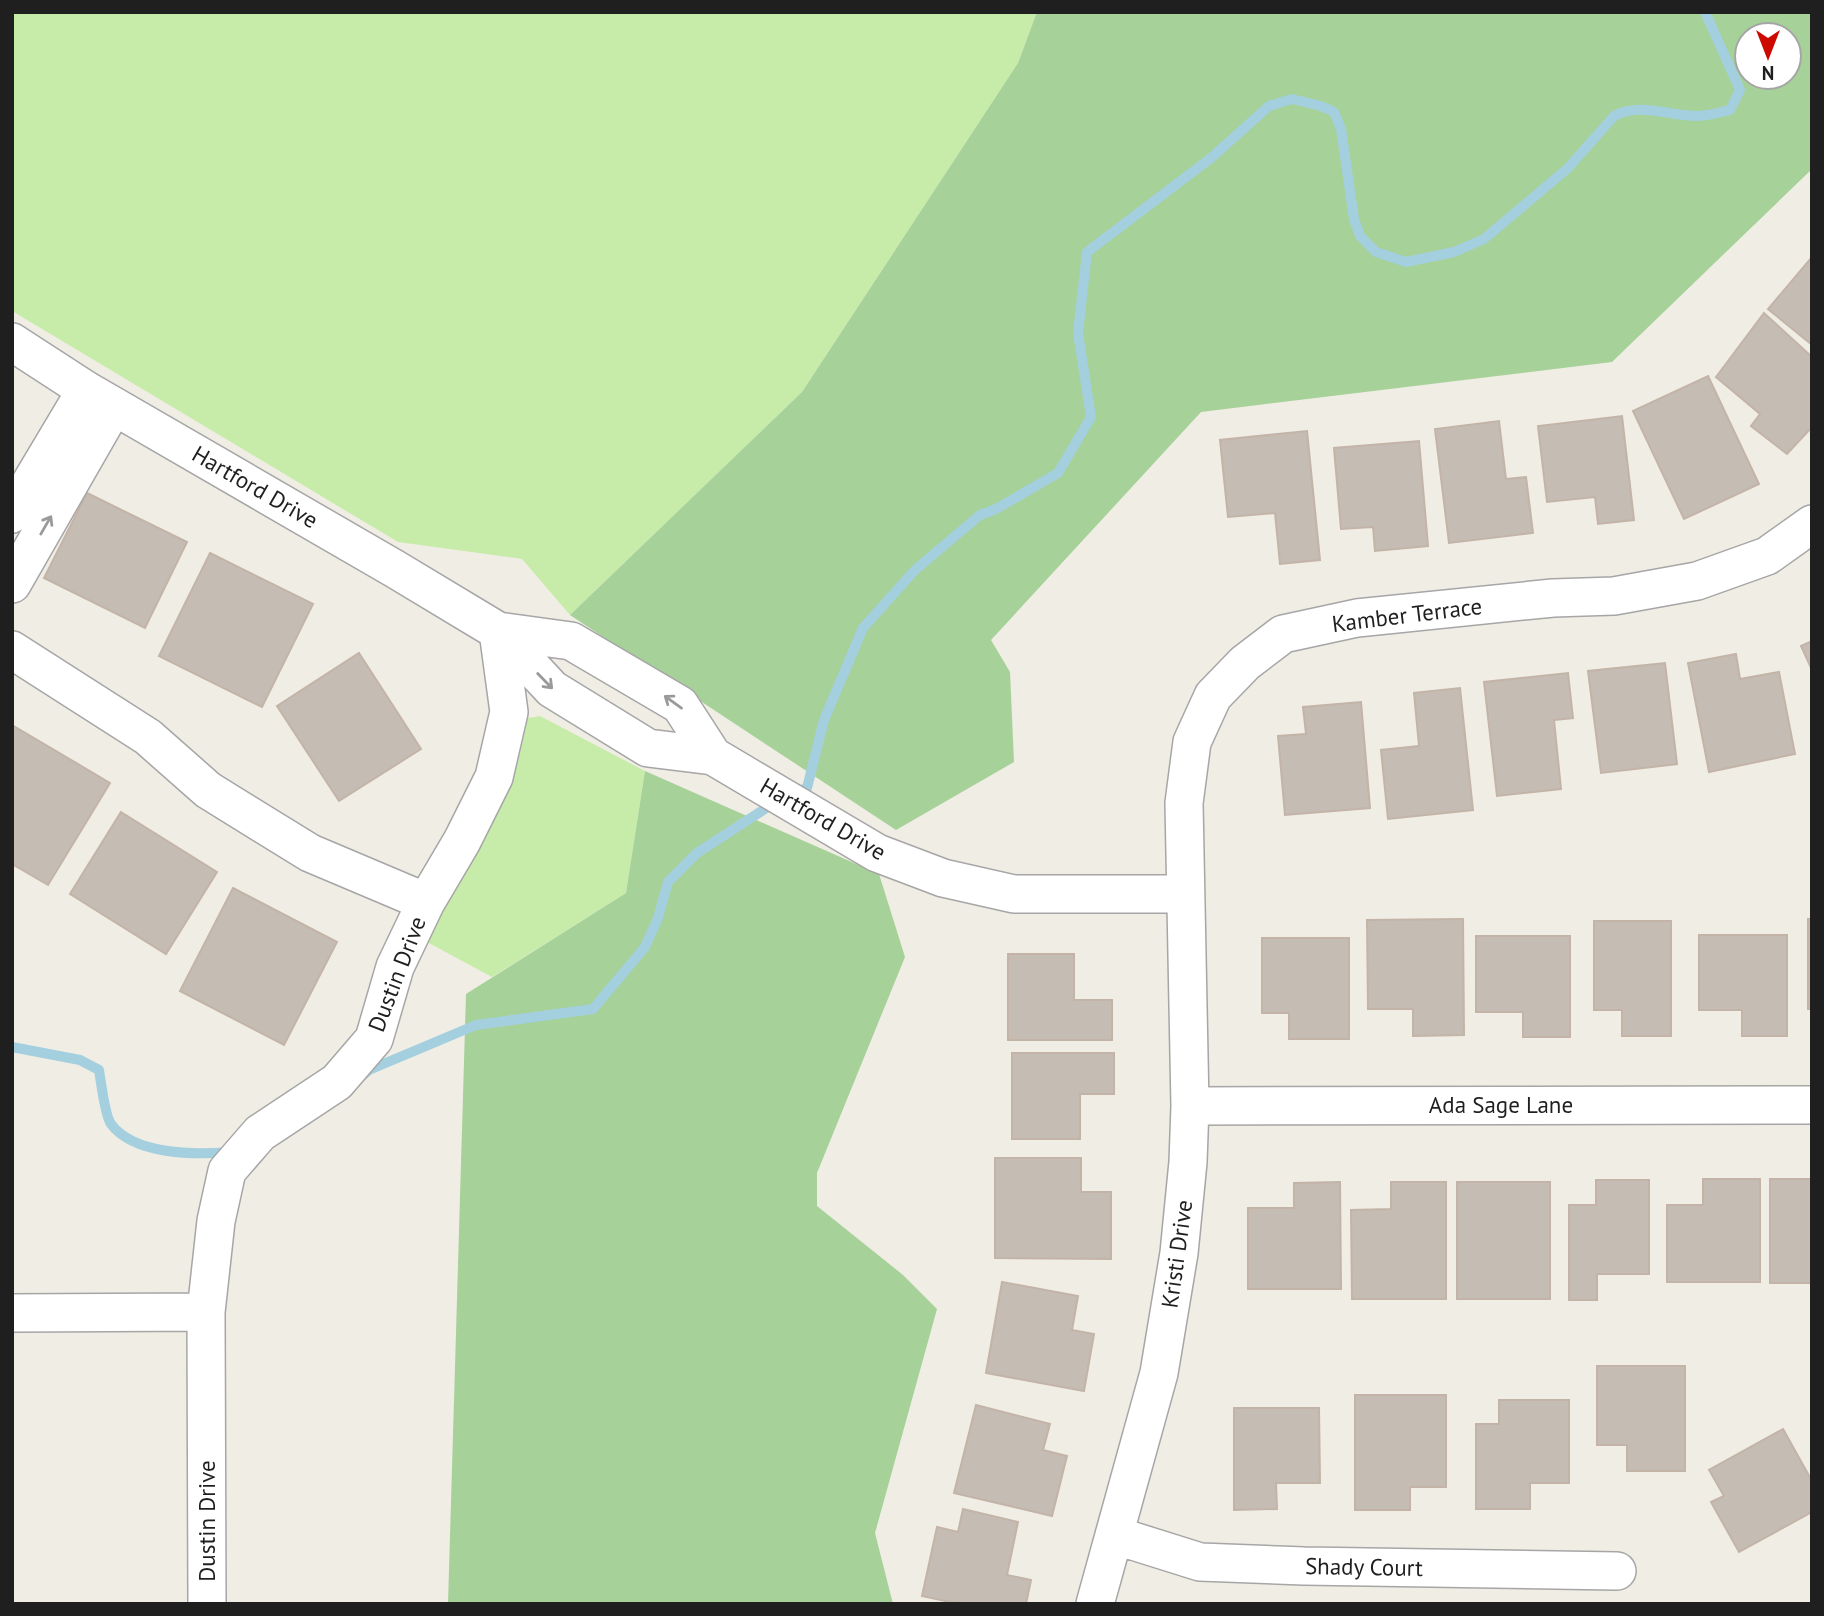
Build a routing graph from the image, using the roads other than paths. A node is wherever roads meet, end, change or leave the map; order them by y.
1 (12, 342) edge
2 (100, 398) junction
3 (12, 514) edge
4 (1812, 524) edge
5 (12, 584) edge
6 (498, 631) junction
7 (12, 650) edge
8 (713, 756) junction
9 (1185, 894) junction
10 (426, 902) junction
11 (1812, 1105) edge
12 (1189, 1106) junction
13 (206, 1312) junction
14 (12, 1313) edge
15 (1114, 1535) junction
16 (1617, 1571) dead end
17 (207, 1604) edge
18 (1095, 1604) edge

1 - 2 street, Hartford Drive
2 - 3 street
5 -> 2 street
2 - 6 street, Hartford Drive
4 - 9 street, Kamber Terrace
6 -> 8 street, Hartford Drive
8 -> 6 street, Hartford Drive
6 - 10 street, Dustin Drive
7 - 10 street
8 - 9 street, Hartford Drive
9 - 12 street, Kristi Drive
10 - 13 street, Dustin Drive
11 - 12 street, Ada Sage Lane
12 - 15 street, Kristi Drive
13 - 14 street
13 - 17 street, Dustin Drive
15 - 16 street, Shady Court
15 - 18 street, Kristi Drive

